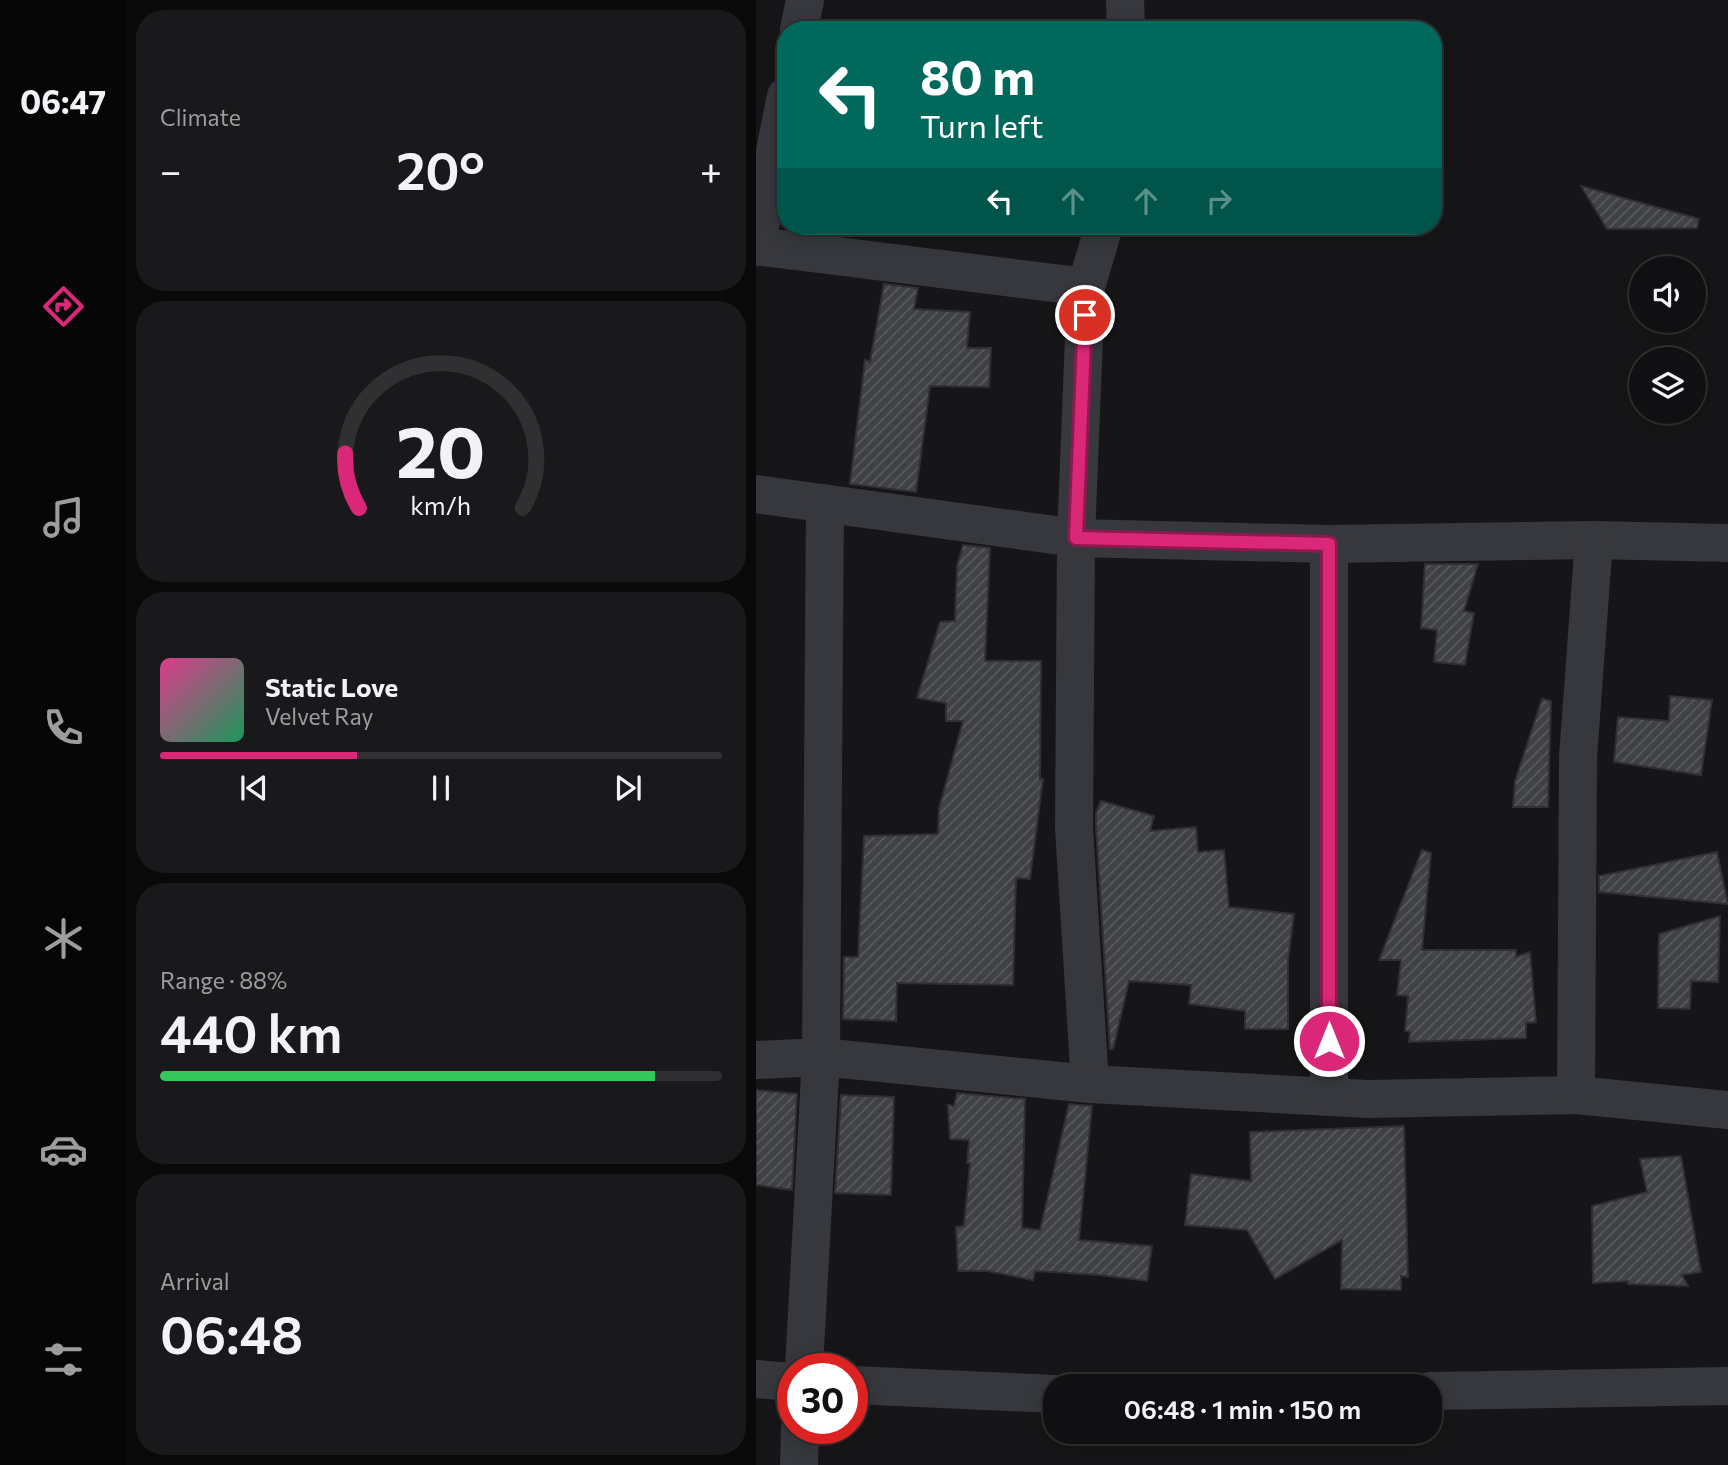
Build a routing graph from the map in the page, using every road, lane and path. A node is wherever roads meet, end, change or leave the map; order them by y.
1 (805, 0) edge
2 (1125, 0) edge
3 (801, 21) edge
4 (1126, 21) edge
5 (777, 141) edge
6 (1101, 235) edge
7 (756, 246) edge
8 (1086, 287) junction
9 (756, 494) edge
10 (825, 503) junction
11 (1076, 538) junction
12 (1594, 540) junction
13 (1728, 543) edge
14 (1329, 544) junction
15 (821, 1057) junction
16 (756, 1060) edge
17 (1090, 1084) junction
18 (1576, 1095) junction
19 (1329, 1096) junction
20 (1728, 1110) edge
21 (805, 1353) edge
22 (756, 1379) edge
23 (777, 1381) edge
24 (868, 1386) edge
25 (1728, 1386) edge
26 (1442, 1391) edge
27 (1043, 1393) edge
28 (800, 1444) edge
29 (799, 1465) edge

1 - 3 street
2 - 4 street
5 - 7 street
6 - 8 street
7 - 8 street
8 - 11 street
9 - 10 street
10 - 11 street
10 - 15 street
11 - 14 street
11 - 17 street
12 - 13 street
12 - 14 street
12 - 18 street
14 - 19 street
15 - 16 street
15 - 17 street
15 - 21 street
17 - 19 street
18 - 19 street
18 - 20 street
22 - 23 street
24 - 27 street
25 - 26 street
28 - 29 street

